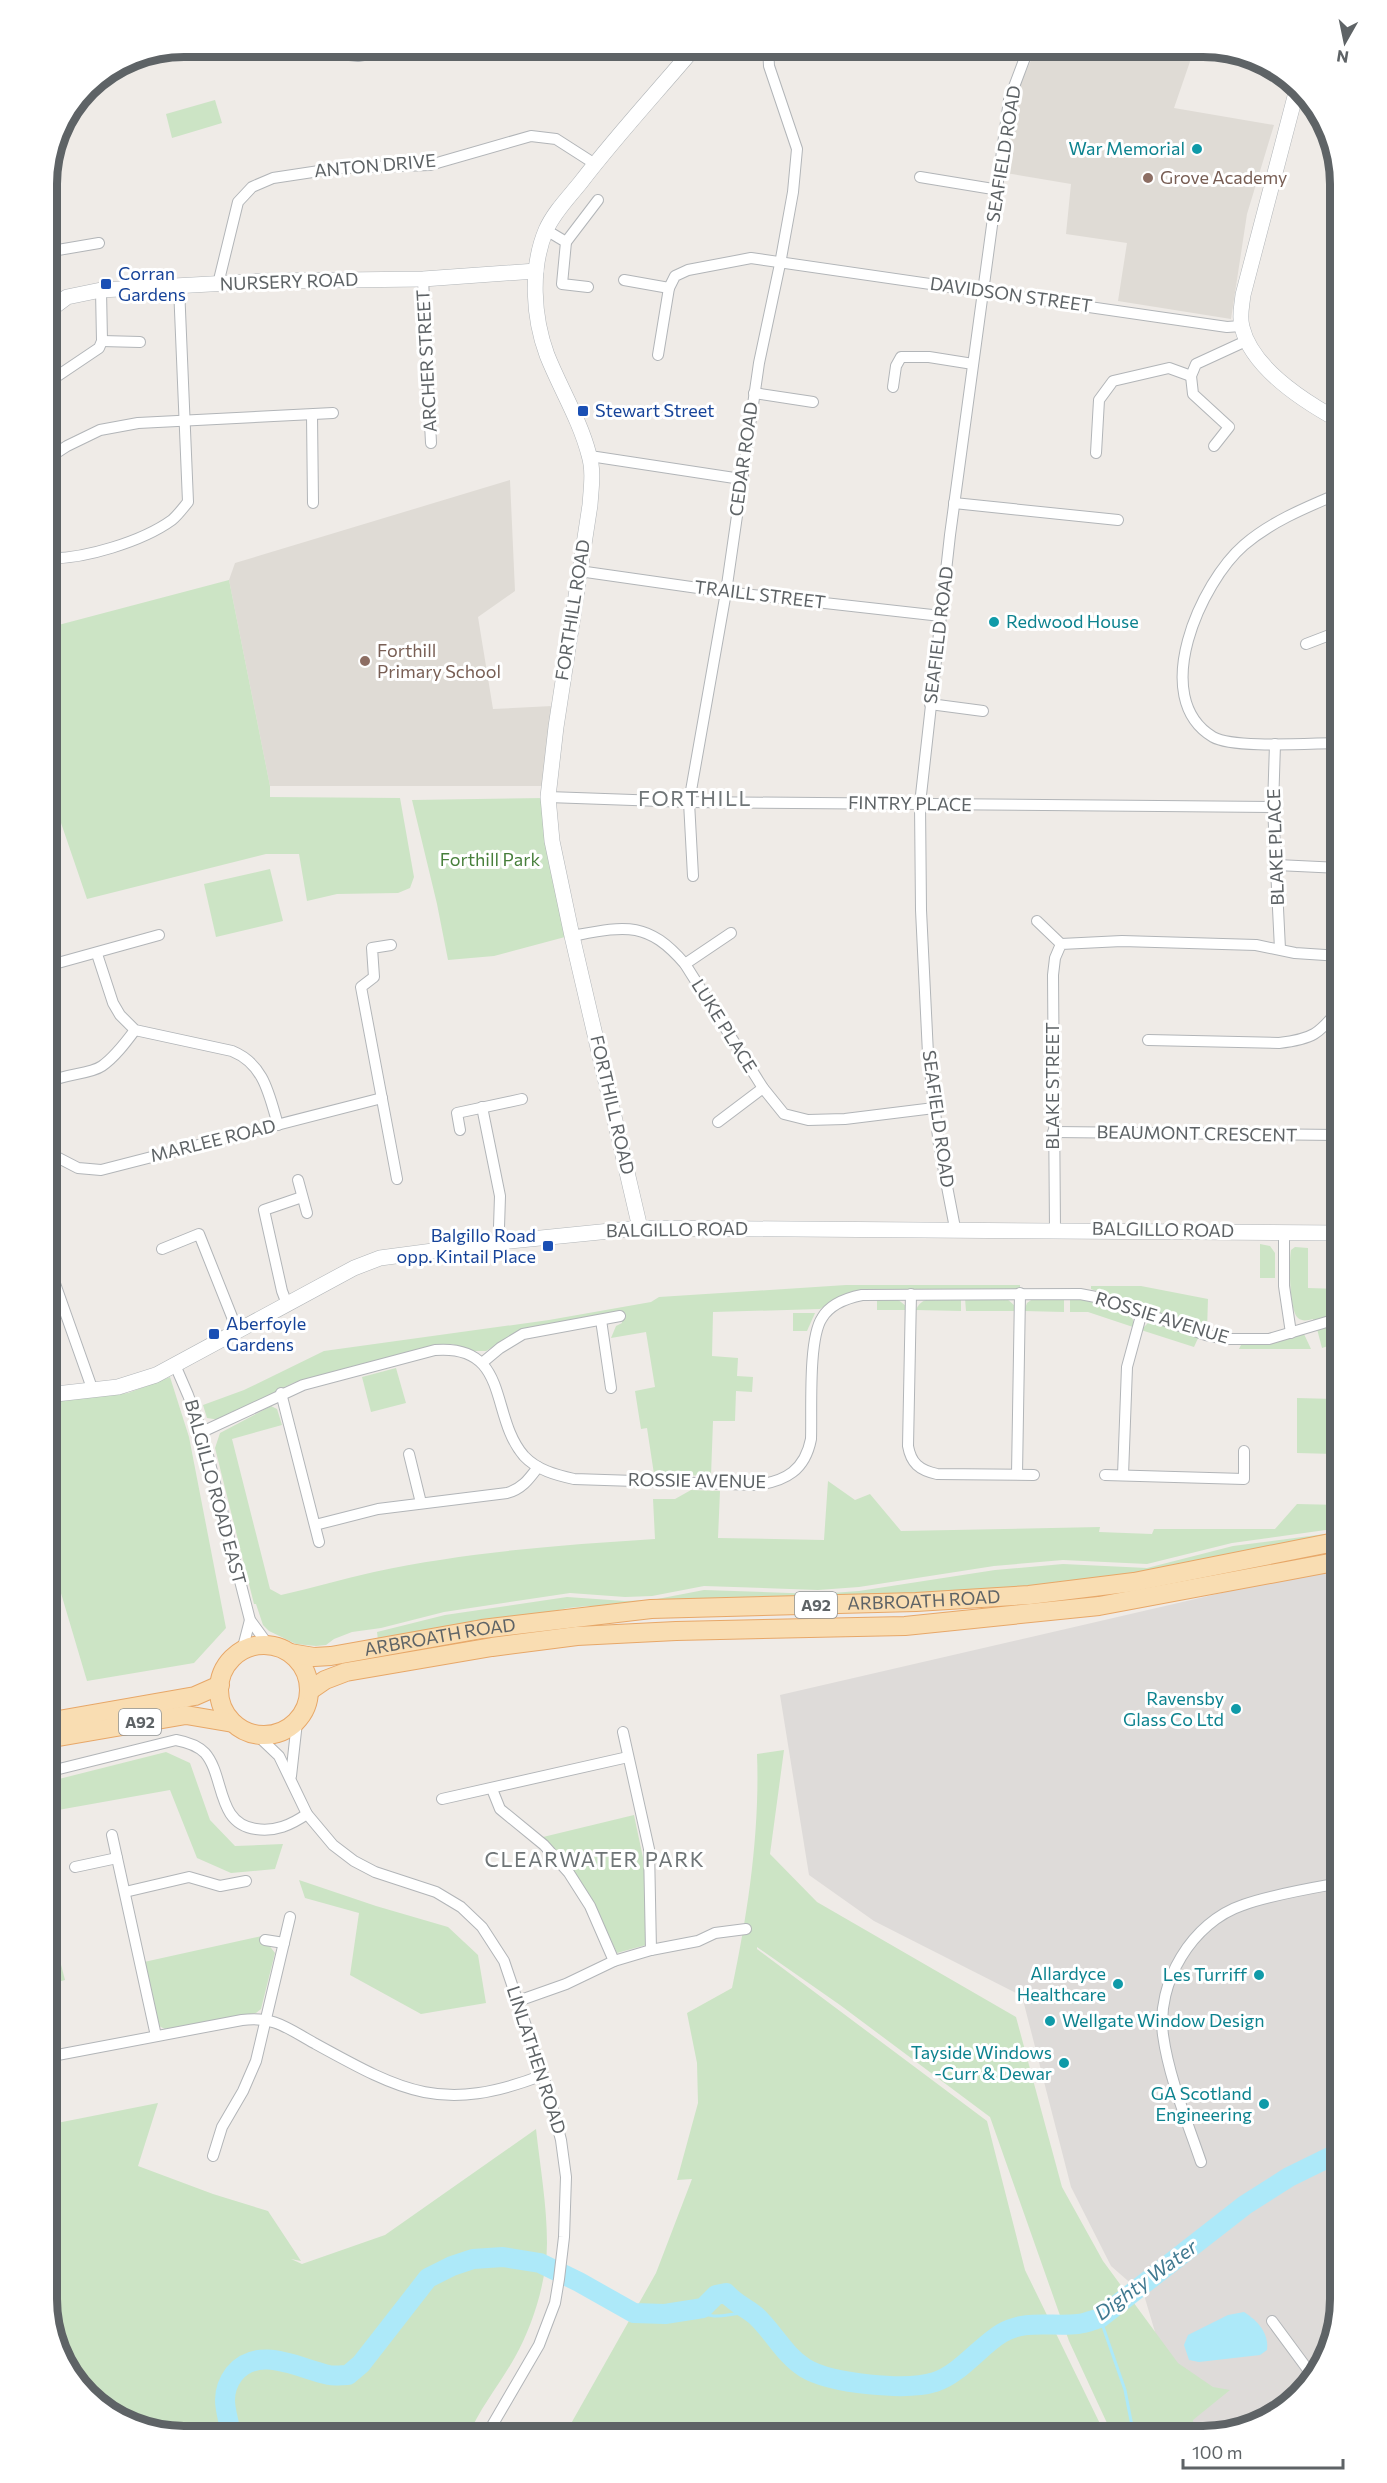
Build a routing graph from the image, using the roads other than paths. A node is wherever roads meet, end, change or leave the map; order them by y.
1 (686, 57) edge
2 (769, 57) edge
3 (1025, 57) edge
4 (1295, 97) edge
5 (595, 164) junction
6 (920, 177) dead end
7 (999, 190) junction
8 (598, 200) dead end
9 (546, 230) junction
10 (567, 242) junction
11 (99, 243) dead end
12 (57, 250) edge
13 (780, 264) junction
14 (536, 271) junction
15 (423, 279) junction
16 (624, 280) dead end
17 (218, 284) junction
18 (179, 287) junction
19 (588, 287) dead end
20 (669, 288) junction
21 (101, 290) junction
22 (983, 290) junction
23 (57, 304) edge
24 (1244, 333) junction
25 (102, 340) junction
26 (140, 342) dead end
27 (658, 355) dead end
28 (973, 364) junction
29 (57, 376) edge
30 (1191, 376) junction
31 (893, 387) dead end
32 (754, 393) junction
33 (813, 402) dead end
34 (333, 413) dead end
35 (1330, 414) edge
36 (312, 415) junction
37 (185, 421) junction
38 (431, 443) dead end
39 (1214, 446) dead end
40 (57, 452) edge
41 (1096, 453) dead end
42 (590, 456) junction
43 (741, 479) junction
44 (1330, 498) edge
45 (313, 503) dead end
46 (954, 504) junction
47 (1118, 520) dead end
48 (57, 558) edge
49 (579, 571) junction
50 (726, 592) junction
51 (941, 616) junction
52 (1330, 635) edge
53 (1306, 644) dead end
54 (930, 704) junction
55 (983, 711) dead end
56 (1330, 743) edge
57 (1275, 744) junction
58 (548, 797) junction
59 (689, 802) junction
60 (920, 804) junction
61 (1274, 807) junction
62 (1277, 865) junction
63 (1330, 867) edge
64 (693, 876) dead end
65 (1038, 921) dead end
66 (731, 933) dead end
67 (159, 935) dead end
68 (572, 936) junction
69 (1061, 944) junction
70 (391, 945) dead end
71 (1280, 949) junction
72 (97, 954) junction
73 (1330, 955) edge
74 (57, 964) edge
75 (685, 964) junction
76 (1330, 1021) edge
77 (135, 1030) junction
78 (1148, 1040) dead end
79 (57, 1077) edge
80 (763, 1088) junction
81 (382, 1098) junction
82 (522, 1099) dead end
83 (482, 1107) junction
84 (934, 1108) junction
85 (718, 1122) dead end
86 (278, 1125) junction
87 (460, 1130) dead end
88 (1053, 1132) junction
89 (1330, 1135) edge
90 (57, 1159) edge
91 (397, 1179) dead end
92 (298, 1180) dead end
93 (302, 1197) junction
94 (307, 1213) dead end
95 (640, 1228) junction
96 (955, 1228) junction
97 (1055, 1229) junction
98 (1284, 1232) junction
99 (1330, 1233) edge
100 (501, 1242) junction
101 (162, 1249) dead end
102 (57, 1289) edge
103 (1020, 1293) junction
104 (911, 1294) junction
105 (287, 1304) junction
106 (1142, 1312) junction
107 (620, 1316) dead end
108 (601, 1320) junction
109 (1330, 1321) edge
110 (238, 1332) junction
111 (1291, 1333) junction
112 (482, 1363) junction
113 (175, 1365) junction
114 (611, 1388) dead end
115 (93, 1390) junction
116 (281, 1393) junction
117 (57, 1394) edge
118 (202, 1432) junction
119 (1244, 1451) dead end
120 (409, 1454) dead end
121 (538, 1467) junction
122 (1017, 1474) junction
123 (1034, 1474) dead end
124 (1105, 1475) dead end
125 (1124, 1475) junction
126 (421, 1503) junction
127 (315, 1525) junction
128 (319, 1542) dead end
129 (1330, 1543) edge
130 (1330, 1563) edge
131 (250, 1620) junction
132 (269, 1646) junction
133 (242, 1651) junction
134 (290, 1653) junction
135 (220, 1685) junction
136 (309, 1691) junction
137 (57, 1720) edge
138 (297, 1722) junction
139 (233, 1723) junction
140 (623, 1732) dead end
141 (256, 1734) junction
142 (57, 1737) edge
143 (628, 1757) junction
144 (57, 1769) edge
145 (291, 1776) junction
146 (492, 1789) junction
147 (442, 1799) dead end
148 (307, 1814) junction
149 (112, 1834) dead end
150 (117, 1858) junction
151 (75, 1867) dead end
152 (246, 1881) dead end
153 (1330, 1885) edge
154 (125, 1892) junction
155 (290, 1917) dead end
156 (746, 1929) dead end
157 (265, 1940) dead end
158 (284, 1943) junction
159 (651, 1950) junction
160 (614, 1961) junction
161 (518, 2001) junction
162 (266, 2019) junction
163 (156, 2036) junction
164 (57, 2055) edge
165 (543, 2075) junction
166 (213, 2156) dead end
167 (1201, 2162) dead end
168 (1272, 2321) dead end
169 (1308, 2370) edge
170 (492, 2426) edge

1 - 5 street, FORTHILL ROAD
2 - 13 street, CEDAR ROAD
3 - 7 street, SEAFIELD ROAD
4 - 24 street
5 - 9 street, FORTHILL ROAD
5 - 17 street, ANTON DRIVE
6 - 7 street
7 - 22 street, SEAFIELD ROAD
8 - 10 street
9 - 10 street
9 - 14 street, FORTHILL ROAD
10 - 19 street
11 - 12 street
13 - 20 street, DAVIDSON STREET
13 - 22 street, DAVIDSON STREET
13 - 32 street, CEDAR ROAD
14 - 15 street, NURSERY ROAD
14 - 42 street, FORTHILL ROAD
15 - 17 street, NURSERY ROAD
15 - 38 street, ARCHER STREET
16 - 20 street
17 - 18 street, NURSERY ROAD
18 - 21 street, NURSERY ROAD
18 - 37 street
20 - 27 street
21 - 23 street, NURSERY ROAD
21 - 25 street
22 - 24 street, DAVIDSON STREET
22 - 28 street, SEAFIELD ROAD
24 - 30 street
24 - 35 street
25 - 26 street
25 - 29 street
28 - 31 street
28 - 46 street, SEAFIELD ROAD
30 - 39 street
30 - 41 street
32 - 33 street
32 - 43 street, CEDAR ROAD
34 - 36 street
36 - 37 street
36 - 45 street
37 - 40 street
37 - 48 street
42 - 43 street
42 - 49 street, FORTHILL ROAD
43 - 50 street, CEDAR ROAD
44 - 57 street
46 - 47 street
46 - 51 street, SEAFIELD ROAD
49 - 50 street, TRAILL STREET
49 - 58 street, FORTHILL ROAD
50 - 51 street, TRAILL STREET
50 - 59 street, CEDAR ROAD
51 - 54 street, SEAFIELD ROAD
52 - 53 street
54 - 55 street
54 - 60 street, SEAFIELD ROAD
56 - 57 street
57 - 61 street, BLAKE PLACE
58 - 59 street, FINTRY PLACE
58 - 68 street, FORTHILL ROAD
59 - 60 street, FINTRY PLACE
59 - 64 street, CEDAR ROAD
60 - 61 street, FINTRY PLACE
60 - 84 street, SEAFIELD ROAD
61 - 62 street, BLAKE PLACE
62 - 63 street
62 - 71 street, BLAKE PLACE
65 - 69 street
66 - 75 street, LUKE PLACE
67 - 72 street
68 - 75 street, LUKE PLACE
68 - 95 street, FORTHILL ROAD
69 - 71 street
69 - 88 street, BLAKE STREET
70 - 81 street
71 - 73 street
72 - 74 street
72 - 77 street
75 - 80 street, LUKE PLACE
76 - 78 street
77 - 79 street
77 - 86 street
80 - 84 street, LUKE PLACE
80 - 85 street, LUKE PLACE
81 - 86 street, MARLEE ROAD
81 - 91 street
82 - 83 street
83 - 87 street
83 - 100 street
84 - 96 street, SEAFIELD ROAD
86 - 90 street, MARLEE ROAD
88 - 89 street, BEAUMONT CRESCENT
88 - 97 street, BLAKE STREET
92 - 93 street
93 - 94 street
93 - 105 street
95 - 96 street, BALGILLO ROAD
95 - 100 street, BALGILLO ROAD
96 - 97 street, BALGILLO ROAD
97 - 98 street, BALGILLO ROAD
98 - 99 street, BALGILLO ROAD
98 - 111 street
100 - 105 street, BALGILLO ROAD
101 - 110 street
102 - 115 street
103 - 104 street, ROSSIE AVENUE
103 - 106 street, ROSSIE AVENUE
103 - 122 street
104 - 121 street, ROSSIE AVENUE
104 - 122 street
105 - 110 street, BALGILLO ROAD
106 - 111 street, ROSSIE AVENUE
106 - 125 street
107 - 108 street
108 - 112 street
108 - 114 street
109 - 111 street, ROSSIE AVENUE
110 - 113 street, BALGILLO ROAD
112 - 116 street
112 - 121 street, ROSSIE AVENUE
113 - 115 street, BALGILLO ROAD
113 - 118 street, BALGILLO ROAD EAST
115 - 117 street, BALGILLO ROAD
116 - 118 street
116 - 127 street
118 - 131 street, BALGILLO ROAD EAST
119 - 125 street
120 - 126 street
121 - 126 street
122 - 123 street
124 - 125 street
126 - 127 street
127 - 128 street
129 - 134 main road, ARBROATH ROAD / A92
130 - 136 main road, ARBROATH ROAD / A92
131 - 132 street, BALGILLO ROAD EAST
131 - 133 street, BALGILLO ROAD EAST
132 - 133 main road, A92
132 - 134 main road, A92
133 - 135 main road
134 - 136 main road
135 - 137 main road, A92
135 - 139 main road
136 - 138 main road
138 - 141 main road
138 - 145 street, LINLATHEN ROAD
139 - 141 main road, A92
139 - 142 main road, A92
140 - 143 street
141 - 145 street, LINLATHEN ROAD
143 - 146 street
143 - 159 street
144 - 148 street
145 - 148 street, LINLATHEN ROAD
146 - 147 street
146 - 160 street
148 - 161 street, LINLATHEN ROAD
149 - 150 street
150 - 151 street
150 - 154 street
152 - 154 street
153 - 167 street
154 - 163 street
155 - 158 street
156 - 159 street
157 - 158 street
158 - 162 street
159 - 160 street
160 - 161 street
161 - 165 street, LINLATHEN ROAD
162 - 163 street
162 - 165 street
162 - 166 street
163 - 164 street
165 - 170 street, LINLATHEN ROAD
168 - 169 street

